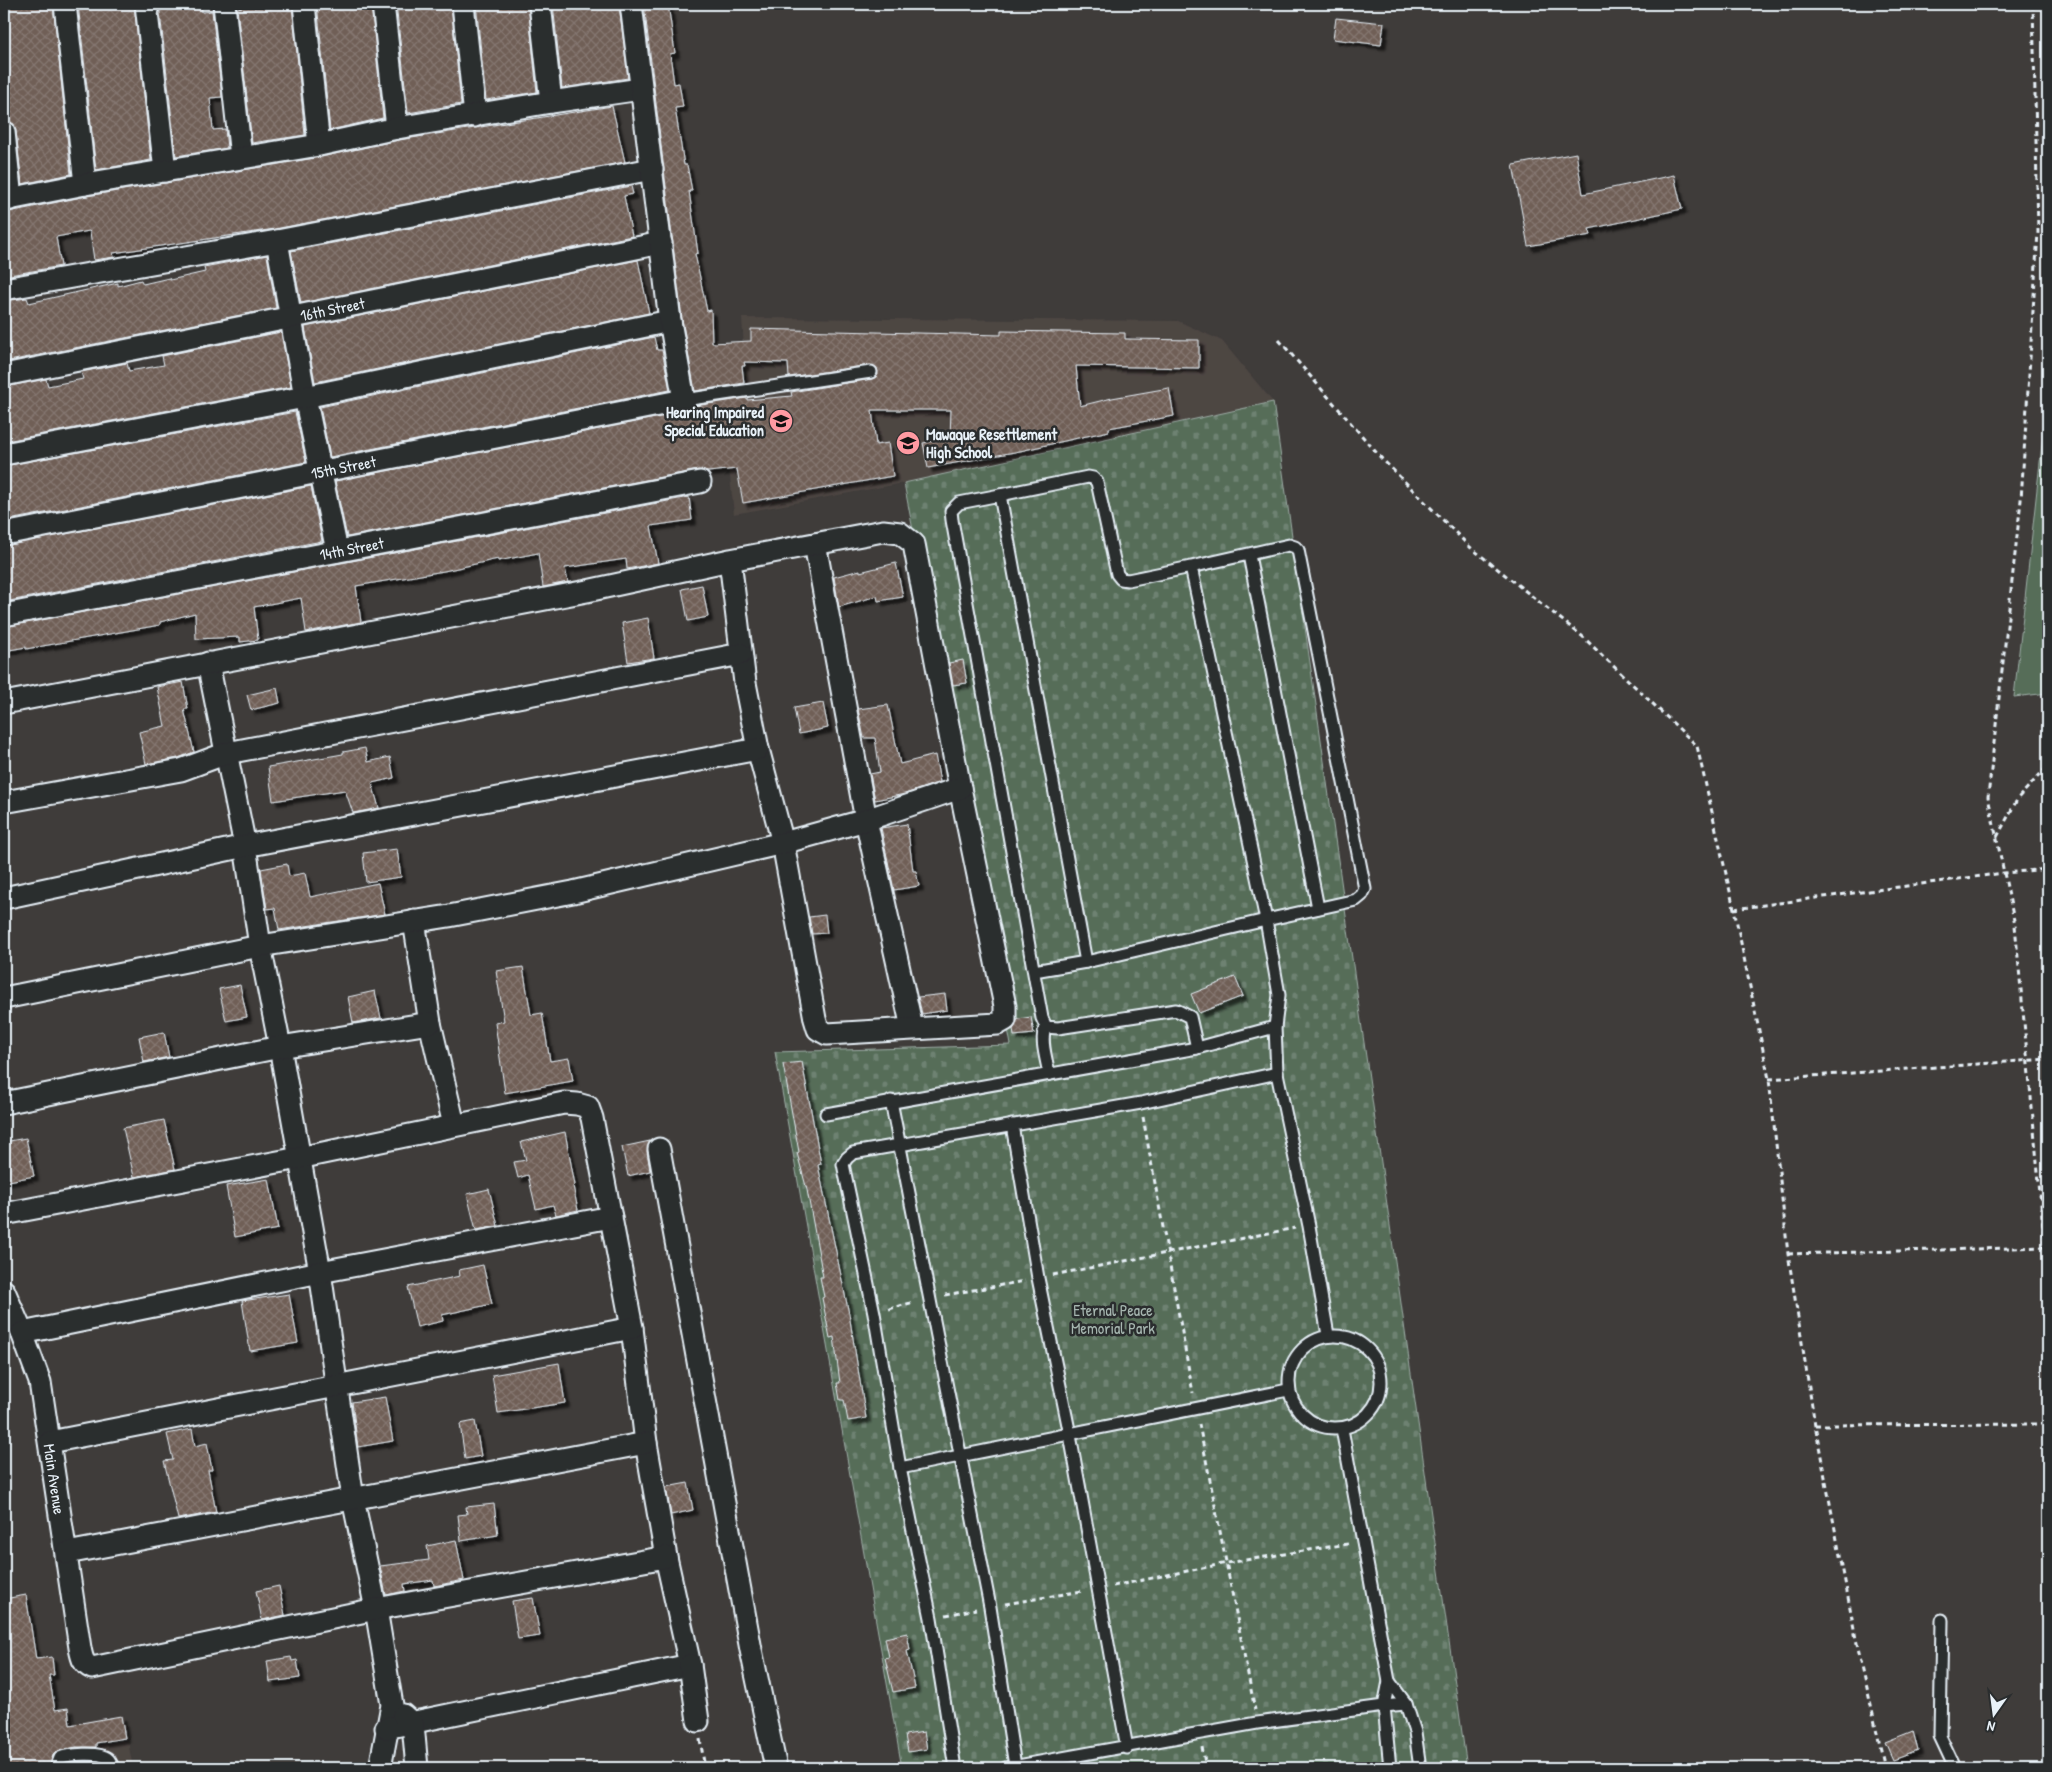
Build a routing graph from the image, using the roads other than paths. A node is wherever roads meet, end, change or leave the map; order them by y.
1 (65, 4) edge
2 (146, 4) edge
3 (224, 4) edge
4 (304, 4) edge
5 (383, 4) edge
6 (464, 4) edge
7 (540, 4) edge
8 (631, 4) edge
9 (641, 90) junction
10 (551, 102) junction
11 (476, 116) junction
12 (397, 128) junction
13 (4, 132) edge
14 (319, 145) junction
15 (241, 157) junction
16 (652, 169) junction
17 (165, 170) junction
18 (85, 184) junction
19 (8, 200) edge
20 (277, 241) junction
21 (660, 243) junction
22 (4, 289) edge
23 (291, 317) junction
24 (670, 321) junction
25 (871, 372) dead end
26 (4, 375) edge
27 (305, 397) junction
28 (684, 400) junction
29 (4, 454) edge
30 (320, 472) junction
31 (700, 482) dead end
32 (1000, 496) junction
33 (4, 534) edge
34 (815, 544) junction
35 (337, 551) junction
36 (1249, 555) junction
37 (730, 560) junction
38 (1191, 567) junction
39 (4, 615) edge
40 (740, 654) junction
41 (208, 663) junction
42 (4, 703) edge
43 (758, 749) junction
44 (227, 753) junction
45 (960, 788) junction
46 (4, 802) edge
47 (866, 820) junction
48 (782, 843) junction
49 (245, 846) junction
50 (4, 898) edge
51 (1318, 908) junction
52 (1266, 920) junction
53 (414, 921) junction
54 (260, 946) junction
55 (1086, 962) junction
56 (1034, 971) junction
57 (4, 998) edge
58 (430, 1023) junction
59 (1046, 1027) junction
60 (1276, 1027) junction
61 (912, 1028) junction
62 (280, 1047) junction
63 (1197, 1048) junction
64 (1277, 1073) junction
65 (1049, 1074) junction
66 (891, 1101) junction
67 (4, 1103) edge
68 (826, 1114) dead end
69 (454, 1125) junction
70 (1012, 1125) junction
71 (900, 1144) junction
72 (659, 1149) dead end
73 (300, 1158) junction
74 (4, 1214) edge
75 (611, 1217) junction
76 (320, 1272) junction
77 (4, 1291) edge
78 (632, 1328) junction
79 (22, 1333) junction
80 (1328, 1336) junction
81 (338, 1386) junction
82 (1288, 1390) junction
83 (1342, 1429) junction
84 (1070, 1435) junction
85 (50, 1442) junction
86 (646, 1443) junction
87 (959, 1456) junction
88 (900, 1468) junction
89 (353, 1499) junction
90 (67, 1553) junction
91 (666, 1557) junction
92 (376, 1609) junction
93 (1942, 1620) dead end
94 (690, 1665) junction
95 (1389, 1681) junction
96 (1406, 1704) junction
97 (392, 1705) junction
98 (1384, 1706) junction
99 (698, 1720) road end
100 (413, 1724) junction
101 (386, 1728) junction
102 (1127, 1748) junction
103 (1011, 1767) edge
104 (56, 1768) edge
105 (113, 1768) edge
106 (380, 1768) edge
107 (417, 1768) edge
108 (776, 1768) edge
109 (955, 1768) edge
110 (1390, 1768) edge
111 (1420, 1768) edge
112 (1955, 1768) edge

1 - 18 street
2 - 17 street
3 - 15 street
4 - 14 street
5 - 12 street
6 - 11 street
7 - 10 street
8 - 9 street
9 - 10 street
9 - 16 street
10 - 11 street
11 - 12 street
12 - 14 street
13 - 19 street
14 - 15 street
15 - 17 street
16 - 20 street
16 - 21 street
17 - 18 street
18 - 19 street
20 - 22 street
20 - 23 street
21 - 23 street, 16th Street
21 - 24 street
23 - 26 street, 16th Street
23 - 27 street
24 - 27 street
24 - 28 street
25 - 28 lane
27 - 29 street
27 - 30 street
28 - 30 street, 15th Street
30 - 33 street, 15th Street
30 - 35 street
31 - 35 street, 14th Street
32 - 38 lane
32 - 55 lane
32 - 56 lane
34 - 37 street
34 - 45 street
34 - 47 street
35 - 39 street, 14th Street
36 - 38 lane
36 - 51 lane
36 - 51 lane
37 - 40 street
37 - 41 street
38 - 52 lane
40 - 43 street
40 - 44 street
41 - 42 street
41 - 44 street
43 - 48 street
43 - 49 street
44 - 46 street
44 - 49 street
45 - 47 street
45 - 61 street
47 - 48 street
47 - 61 street
48 - 53 street
48 - 61 street
49 - 50 street
49 - 54 street
51 - 52 lane
52 - 55 lane
52 - 60 lane
53 - 54 street
53 - 58 street
54 - 57 street
54 - 62 street
55 - 56 lane
56 - 59 lane
58 - 62 street
58 - 69 street
59 - 63 lane
59 - 65 lane
60 - 63 lane
60 - 64 lane
62 - 67 street
62 - 73 street
63 - 65 lane
64 - 70 lane
64 - 80 lane
65 - 66 lane
66 - 68 lane
66 - 71 lane
69 - 73 street
69 - 75 street
70 - 71 lane
70 - 84 lane
71 - 87 lane
71 - 88 lane
72 - 108 street
73 - 74 street
73 - 76 street
75 - 76 street
75 - 78 street
76 - 79 street
76 - 81 street
77 - 79 street, Main Avenue
78 - 81 street
78 - 86 street
79 - 85 street, Main Avenue
80 - 82 lane
80 - 83 lane
81 - 85 street
81 - 89 street
82 - 83 lane
82 - 84 lane
83 - 95 lane
84 - 87 lane
84 - 102 lane
85 - 90 street, Main Avenue
86 - 89 street
86 - 91 street
87 - 88 lane
87 - 103 lane
88 - 109 lane
89 - 90 street
89 - 92 street
90 - 92 street, Main Avenue
91 - 92 street
91 - 94 street
92 - 97 street
93 - 112 lane
94 - 99 street
94 - 100 street
95 - 96 lane
95 - 98 lane
96 - 98 lane
96 - 111 lane
97 - 100 street
97 - 101 street
98 - 102 lane
98 - 110 lane
100 - 101 street
100 - 107 street
101 - 106 street
102 - 103 lane
104 - 105 lane

